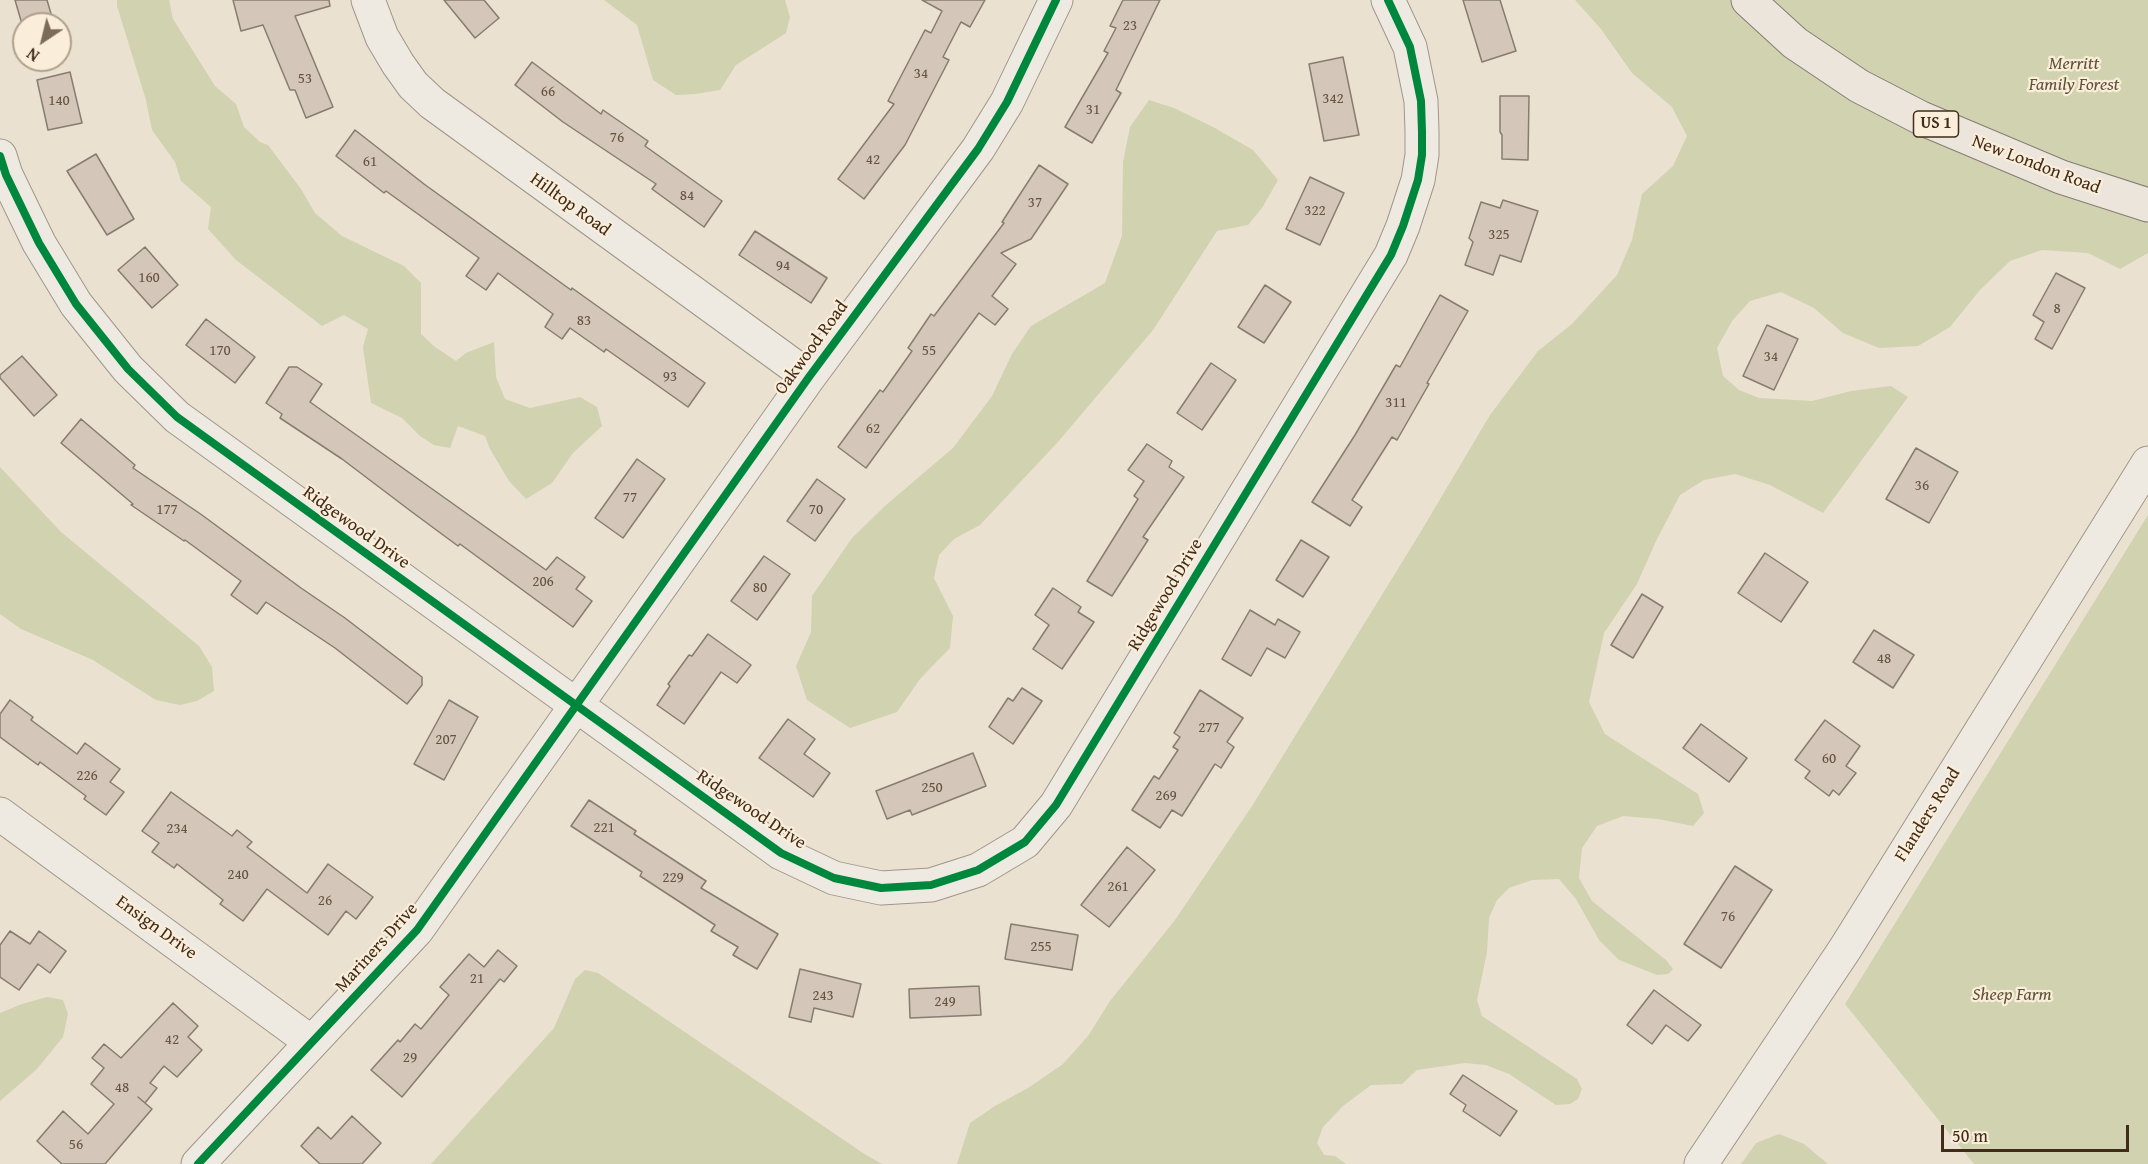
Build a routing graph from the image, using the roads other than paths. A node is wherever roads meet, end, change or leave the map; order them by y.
1 (368, 0) edge
2 (1056, 0) edge
3 (1388, 0) edge
4 (1748, 0) edge
5 (0, 156) edge
6 (2148, 205) edge
7 (809, 377) junction
8 (2148, 463) edge
9 (576, 704) junction
10 (0, 814) edge
11 (311, 1042) junction
12 (198, 1164) edge
13 (1701, 1164) edge

1 - 7 street, Hilltop Road
2 - 7 street, Oakwood Road
3 - 9 street, Ridgewood Drive
4 - 6 main road, New London Road / US 1
5 - 9 street, Ridgewood Drive
7 - 9 street, Oakwood Road
8 - 13 street, Flanders Road
9 - 11 street, Mariners Drive
10 - 11 street, Ensign Drive
11 - 12 street, Mariners Drive

